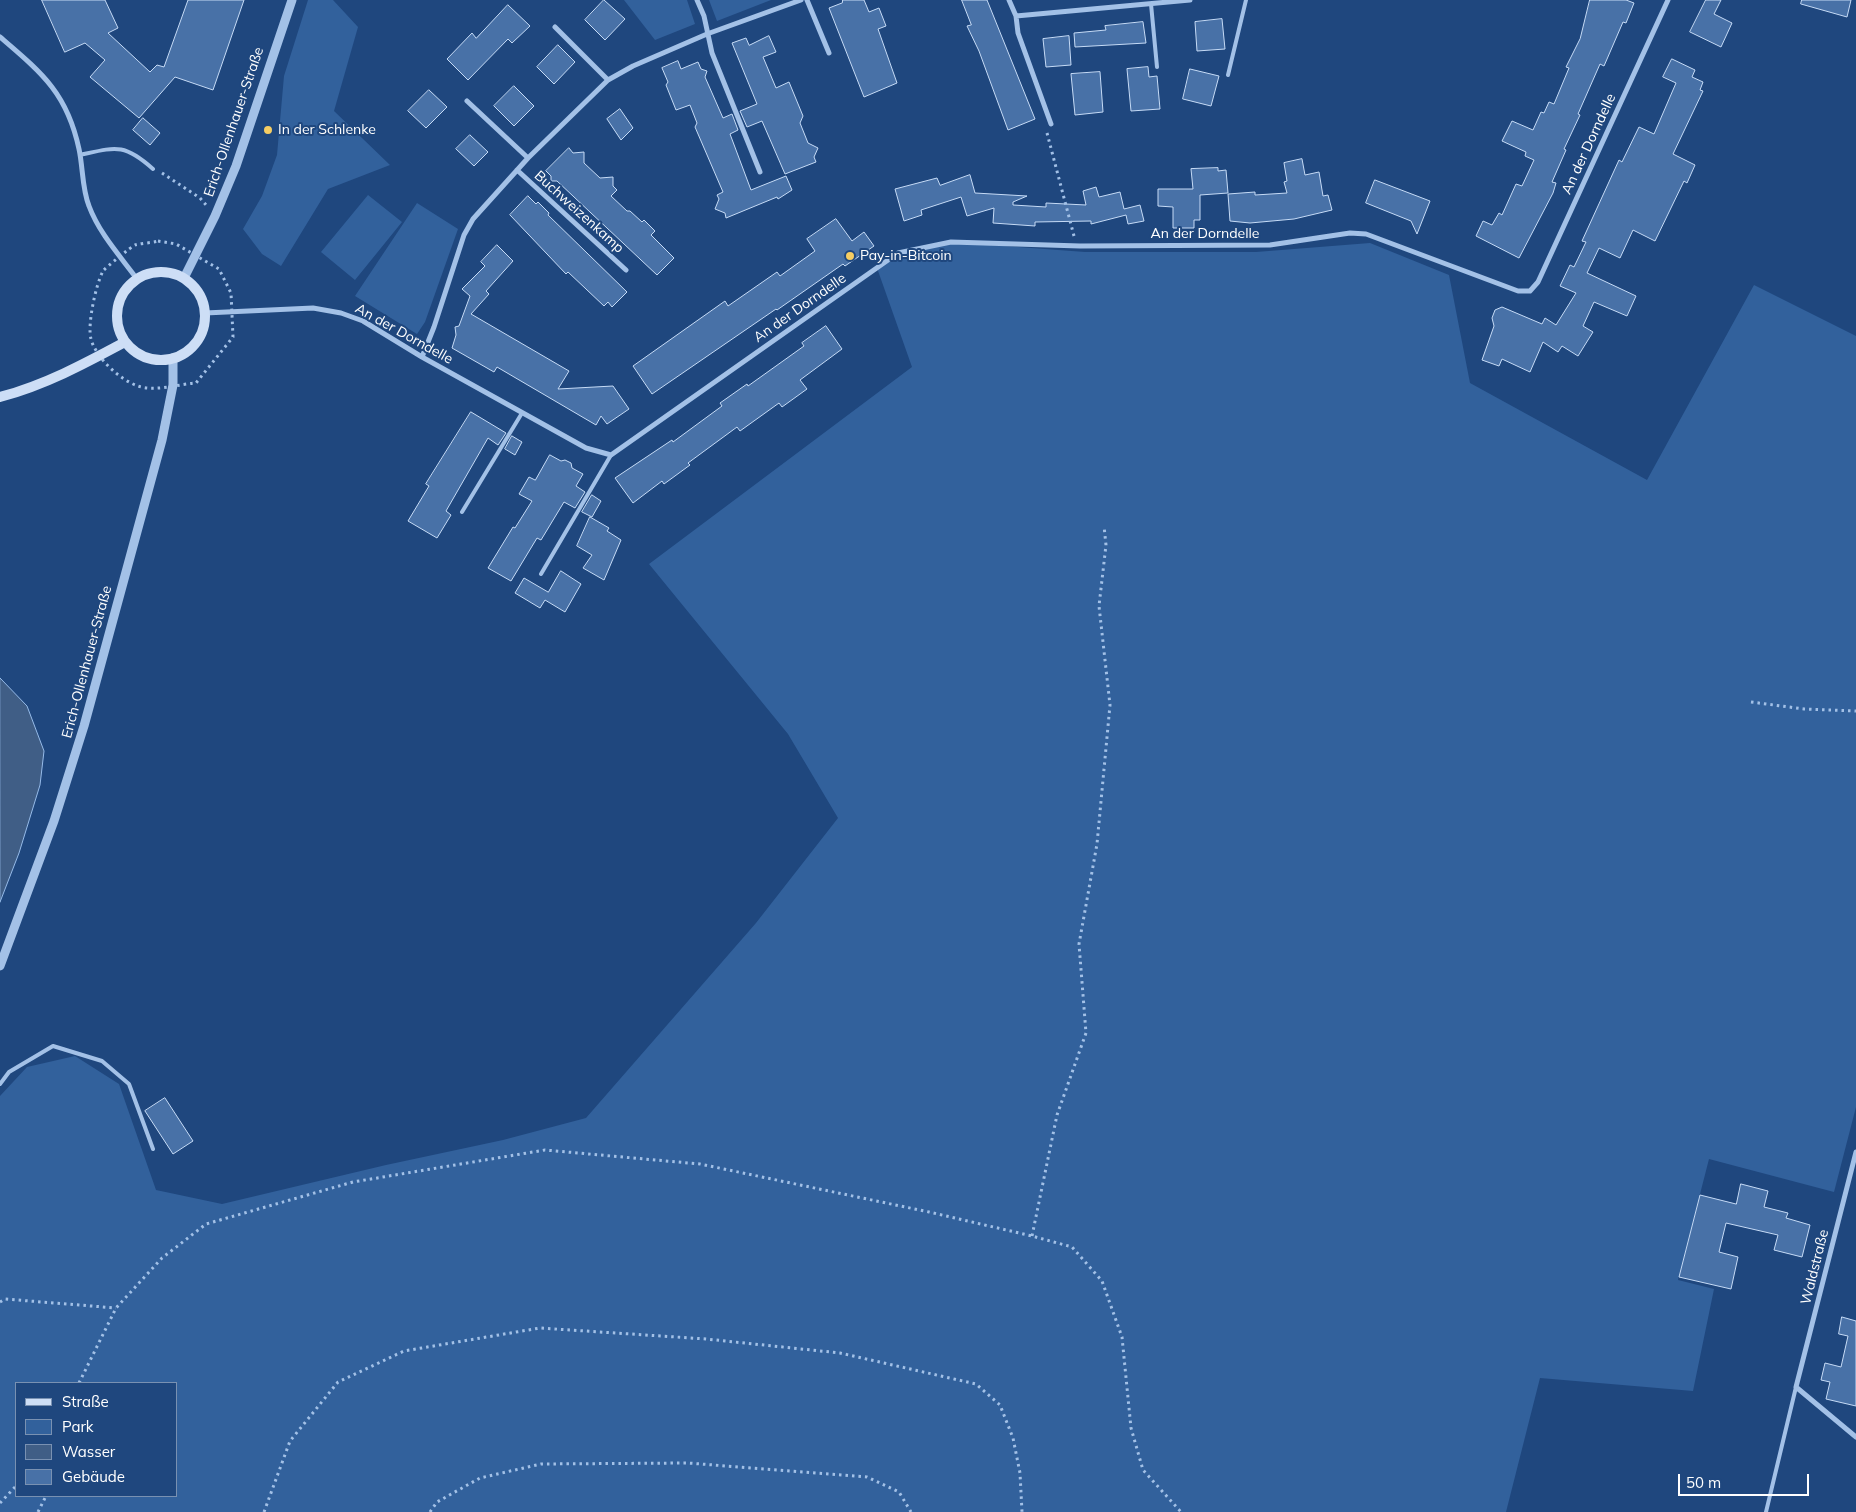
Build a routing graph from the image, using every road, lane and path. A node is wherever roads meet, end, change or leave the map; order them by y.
1 (292, 0) edge
2 (697, 0) edge
3 (801, 0) edge
4 (808, 0) edge
5 (1009, 0) edge
6 (1190, 0) edge
7 (1246, 0) edge
8 (1668, 0) edge
9 (1151, 4) junction
10 (1016, 16) junction
11 (555, 27) dead end
12 (708, 34) junction
13 (0, 37) edge
14 (829, 53) dead end
15 (1157, 68) dead end
16 (1228, 75) dead end
17 (608, 80) junction
18 (467, 101) dead end
19 (1051, 124) joint
20 (80, 155) junction
21 (528, 158) junction
22 (153, 170) joint
23 (516, 170) junction
24 (760, 172) dead end
25 (215, 216) junction
26 (1076, 246) junction
27 (195, 256) junction
28 (121, 258) junction
29 (626, 270) dead end
30 (184, 278) junction
31 (137, 279) junction
32 (232, 312) junction
33 (205, 313) junction
34 (125, 342) junction
35 (101, 355) junction
36 (422, 357) junction
37 (173, 358) junction
38 (174, 385) junction
39 (0, 397) edge
40 (522, 413) junction
41 (611, 455) junction
42 (462, 512) dead end
43 (1104, 526) dead end
44 (541, 574) dead end
45 (1751, 702) dead end
46 (1856, 711) edge
47 (0, 966) edge
48 (0, 1084) edge
49 (153, 1149) dead end
50 (1856, 1152) edge
51 (1032, 1236) junction
52 (0, 1302) edge
53 (116, 1308) junction
54 (79, 1382) edge
55 (1796, 1387) junction
56 (1856, 1437) edge
57 (15, 1487) edge
58 (46, 1497) edge
59 (0, 1502) edge
60 (38, 1512) edge
61 (264, 1512) edge
62 (430, 1512) edge
63 (911, 1512) edge
64 (1022, 1512) edge
65 (1181, 1512) edge
66 (1766, 1512) edge

1 - 25 street, Erich-Ollenhauer-Straße
2 - 12 street
3 - 12 street, Buchweizenkamp
4 - 14 street
5 - 10 street
6 - 9 street
7 - 16 lane
8 - 26 street, An der Dorndelle
9 - 10 street
9 - 15 lane
10 - 19 street
11 - 17 street
12 - 17 street, Buchweizenkamp
12 - 24 street
13 - 20 street
17 - 21 street, Buchweizenkamp
18 - 21 street, Buchweizenkamp
19 - 26 path
20 - 22 lane
20 - 28 street
21 - 23 street, Buchweizenkamp
22 - 25 path
23 - 29 street, Buchweizenkamp
23 - 36 street, Buchweizenkamp
25 - 27 street, Erich-Ollenhauer-Straße
26 - 41 street, An der Dorndelle
27 - 28 path
27 - 30 street, Erich-Ollenhauer-Straße
27 - 32 path
28 - 31 street
28 - 35 path
30 - 31 main road
30 - 33 main road
31 - 34 main road
32 - 33 street, An der Dorndelle
32 - 36 street, An der Dorndelle
32 - 38 path
33 - 37 main road
34 - 35 main road
34 - 37 main road
35 - 38 path
35 - 39 main road
36 - 40 street, An der Dorndelle
37 - 38 street, Erich-Ollenhauer-Straße
38 - 47 street, Erich-Ollenhauer-Straße
40 - 41 street, An der Dorndelle
40 - 42 lane
41 - 44 lane, An der Dorndelle
43 - 51 path
45 - 46 path
48 - 49 lane
50 - 55 street, Waldstraße
51 - 53 path
51 - 65 path
52 - 53 path
53 - 54 path
55 - 56 street
55 - 66 lane
57 - 59 path
58 - 60 path
61 - 64 path
62 - 63 path

